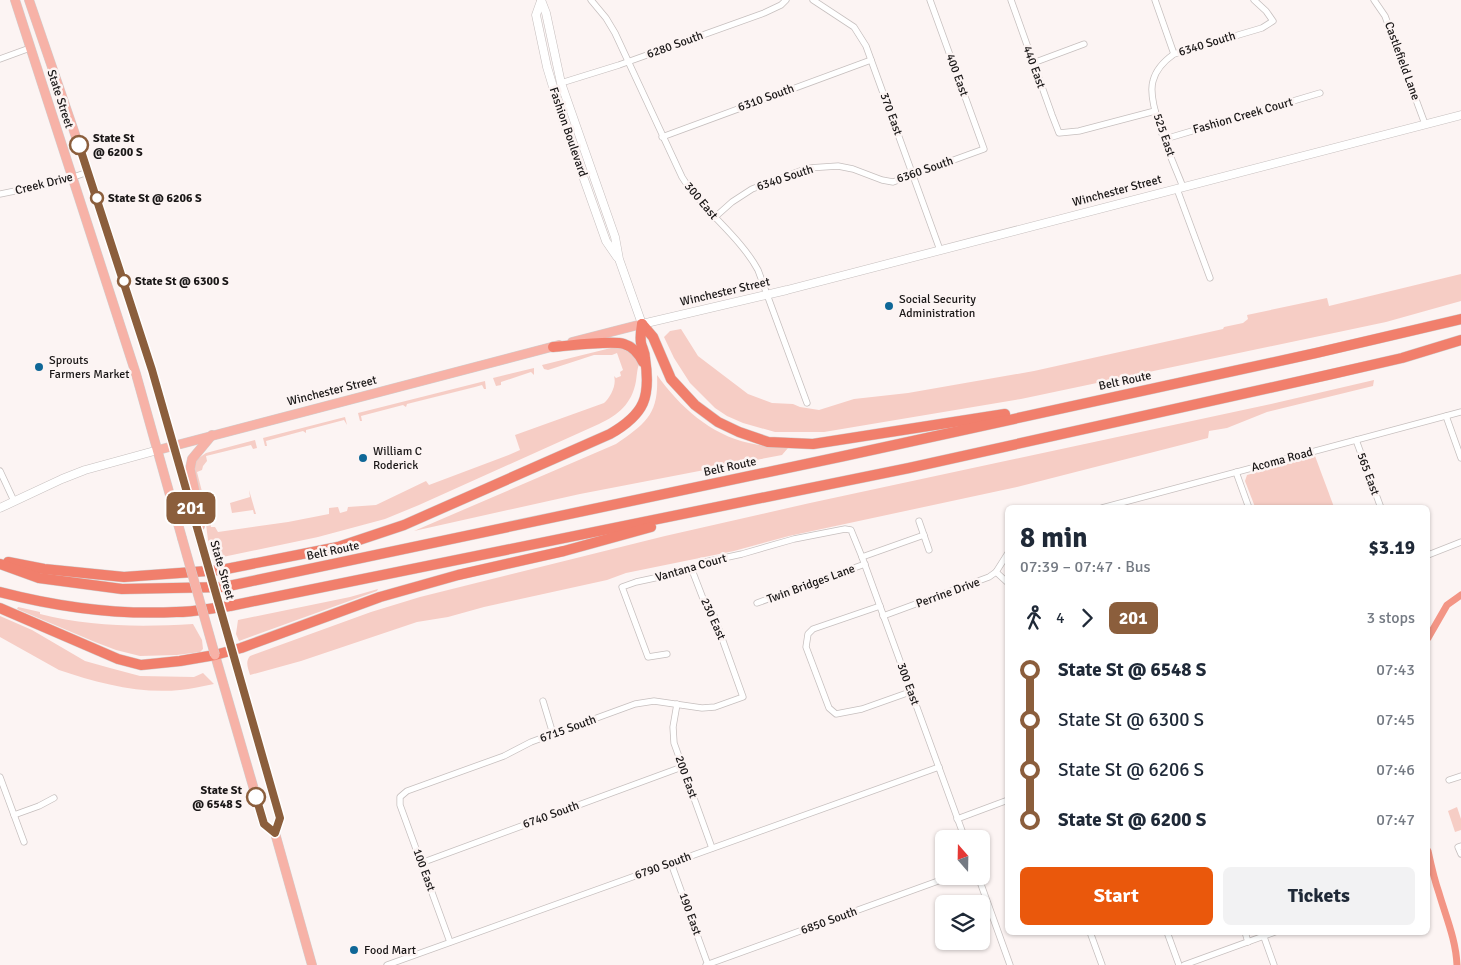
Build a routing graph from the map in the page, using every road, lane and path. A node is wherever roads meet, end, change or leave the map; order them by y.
1 (15, 0) edge
2 (29, 0) edge
3 (541, 0) edge
4 (591, 0) edge
5 (786, 0) edge
6 (813, 0) edge
7 (930, 0) edge
8 (1011, 0) edge
9 (1155, 0) edge
10 (1254, 0) edge
11 (1374, 0) edge
12 (1084, 44) dead end
13 (30, 48) junction
14 (1174, 54) junction
15 (0, 59) edge
16 (871, 60) junction
17 (628, 62) junction
18 (1033, 63) junction
19 (1153, 81) joint
20 (561, 83) junction
21 (1320, 94) dead end
22 (1156, 111) junction
23 (1461, 115) edge
24 (1425, 124) junction
25 (662, 136) junction
26 (1165, 139) junction
27 (984, 149) joint
28 (88, 172) junction
29 (865, 172) joint
30 (913, 175) junction
31 (72, 178) junction
32 (1180, 188) junction
33 (0, 194) edge
34 (714, 218) junction
35 (940, 250) junction
36 (619, 259) junction
37 (1210, 278) dead end
38 (768, 295) junction
39 (1461, 319) edge
40 (642, 324) junction
41 (1461, 340) edge
42 (553, 347) junction
43 (647, 369) junction
44 (1098, 400) junction
45 (807, 403) dead end
46 (1461, 412) edge
47 (1446, 416) junction
48 (212, 435) junction
49 (1356, 440) junction
50 (174, 446) junction
51 (158, 450) junction
52 (1461, 458) edge
53 (0, 471) edge
54 (1236, 472) junction
55 (14, 501) junction
56 (736, 504) junction
57 (1113, 505) edge
58 (1248, 505) edge
59 (1380, 505) edge
60 (0, 508) edge
61 (919, 520) dead end
62 (851, 530) joint
63 (924, 535) junction
64 (200, 539) junction
65 (1461, 542) edge
66 (929, 550) dead end
67 (1430, 554) edge
68 (862, 557) junction
69 (1005, 557) edge
70 (0, 560) edge
71 (0, 564) edge
72 (865, 564) junction
73 (692, 570) junction
74 (996, 572) junction
75 (1005, 580) edge
76 (0, 592) edge
77 (757, 603) dead end
78 (880, 606) junction
79 (0, 608) edge
80 (883, 616) junction
81 (232, 650) junction
82 (667, 654) dead end
83 (215, 655) junction
84 (910, 692) junction
85 (743, 696) joint
86 (543, 701) dead end
87 (677, 704) junction
88 (553, 734) junction
89 (939, 766) junction
90 (682, 767) junction
91 (1461, 776) edge
92 (0, 777) edge
93 (1449, 780) dead end
94 (400, 797) joint
95 (54, 798) dead end
96 (1005, 801) edge
97 (14, 816) junction
98 (957, 818) junction
99 (962, 830) edge
100 (275, 833) junction
101 (24, 842) dead end
102 (1461, 846) edge
103 (712, 848) junction
104 (1461, 854) edge
105 (421, 863) junction
106 (671, 863) junction
107 (935, 882) edge
108 (981, 885) edge
109 (1091, 935) edge
110 (1168, 935) edge
111 (1246, 935) edge
112 (1268, 935) edge
113 (1264, 937) junction
114 (450, 942) junction
115 (1248, 942) junction
116 (312, 965) edge
117 (387, 965) edge
118 (707, 965) edge
119 (1010, 965) edge
120 (1102, 965) edge
121 (1179, 965) edge
122 (1184, 965) edge
123 (1274, 965) edge

1 - 13 main road, State Street
2 - 28 main road, State Street
3 - 20 main road, Fashion Boulevard
3 - 36 main road, Fashion Boulevard
4 - 17 street, 300 East
5 - 17 street, 6280 South
6 - 16 street, 370 East
7 - 27 street, 400 East
8 - 18 street, 440 East
9 - 14 street
10 - 14 street, 6340 South
11 - 24 street, Castlefield Lane
12 - 18 street
13 - 15 street
13 - 31 main road, State Street
14 - 19 street, 6340 South
16 - 25 street, 6310 South
16 - 30 street, 370 East
17 - 20 street, 6280 South
17 - 25 street, 300 East
18 - 22 street, 440 East
19 - 22 street, 525 East
20 - 36 main road, Fashion Boulevard
21 - 26 street, Fashion Creek Court
22 - 26 street, 525 East
23 - 24 main road, Winchester Street
24 - 32 main road, Winchester Street
25 - 34 street, 300 East
26 - 32 street, 525 East
27 - 30 street, 6360 South
28 - 31 street, Creek Drive
28 - 50 main road, State Street
29 - 30 street, 6360 South
29 - 34 street, 6340 South
30 - 35 street, 370 East
31 - 33 street, Creek Drive
31 - 51 main road, State Street
32 - 35 main road, Winchester Street
32 - 37 street, 525 East
34 - 38 street, 300 East
35 - 38 main road, Winchester Street
36 - 40 main road, Fashion Boulevard
38 - 40 main road, Winchester Street
38 - 45 street, 300 East
39 - 44 highway, Belt Route
40 - 42 main road, Winchester Street
40 - 43 highway
40 - 44 highway
41 - 56 highway
42 - 43 highway
42 - 48 main road, Winchester Street
43 - 70 highway
44 - 71 highway, Belt Route
46 - 47 street, Acoma Road
47 - 49 street, Acoma Road
47 - 52 street
48 - 50 main road, Winchester Street
48 - 64 main road
49 - 54 street, Acoma Road
49 - 59 street, 565 East
50 - 51 main road, Winchester Street
50 - 64 main road, State Street
51 - 55 main road, Winchester Street
51 - 83 main road, State Street, bridge
53 - 55 street
54 - 57 street, Acoma Road
54 - 58 street
55 - 60 main road, Winchester Street
56 - 76 highway
56 - 81 highway
61 - 63 street
62 - 68 street, 300 East
62 - 73 street, Vantana Court
63 - 66 street
63 - 68 street
64 - 81 main road, State Street, bridge
65 - 67 street
68 - 72 street, 300 East
69 - 74 street
72 - 77 street, Twin Bridges Lane
72 - 78 street, 300 East
73 - 82 street, Vantana Court
73 - 85 street, 230 East
74 - 75 street, Perrine Drive
74 - 80 street, Perrine Drive
78 - 80 street, 300 East
78 - 84 street
79 - 83 highway
80 - 84 street, 300 East
81 - 83 highway
81 - 100 main road, State Street
83 - 100 main road, State Street
84 - 89 street, 300 East
85 - 87 street, 6715 South
86 - 88 street
87 - 88 street, 6715 South
87 - 90 street, 200 East
88 - 94 street, 6715 South
89 - 98 street, 300 East
89 - 103 street, 6790 South
90 - 103 street, 200 East
90 - 105 street, 6740 South
91 - 93 street
92 - 97 street
94 - 105 street, 100 East
95 - 97 street
96 - 98 street
97 - 101 street
98 - 99 street, 300 East
100 - 116 main road, State Street
102 - 104 street
103 - 106 street, 6790 South
105 - 114 street, 100 East
106 - 114 street, 6790 South
106 - 118 street, 190 East
107 - 118 street, 6850 South
108 - 119 street
109 - 120 street
110 - 121 street
111 - 115 street
112 - 113 street
113 - 115 street
113 - 123 street
114 - 117 street, 6790 South
115 - 122 street

